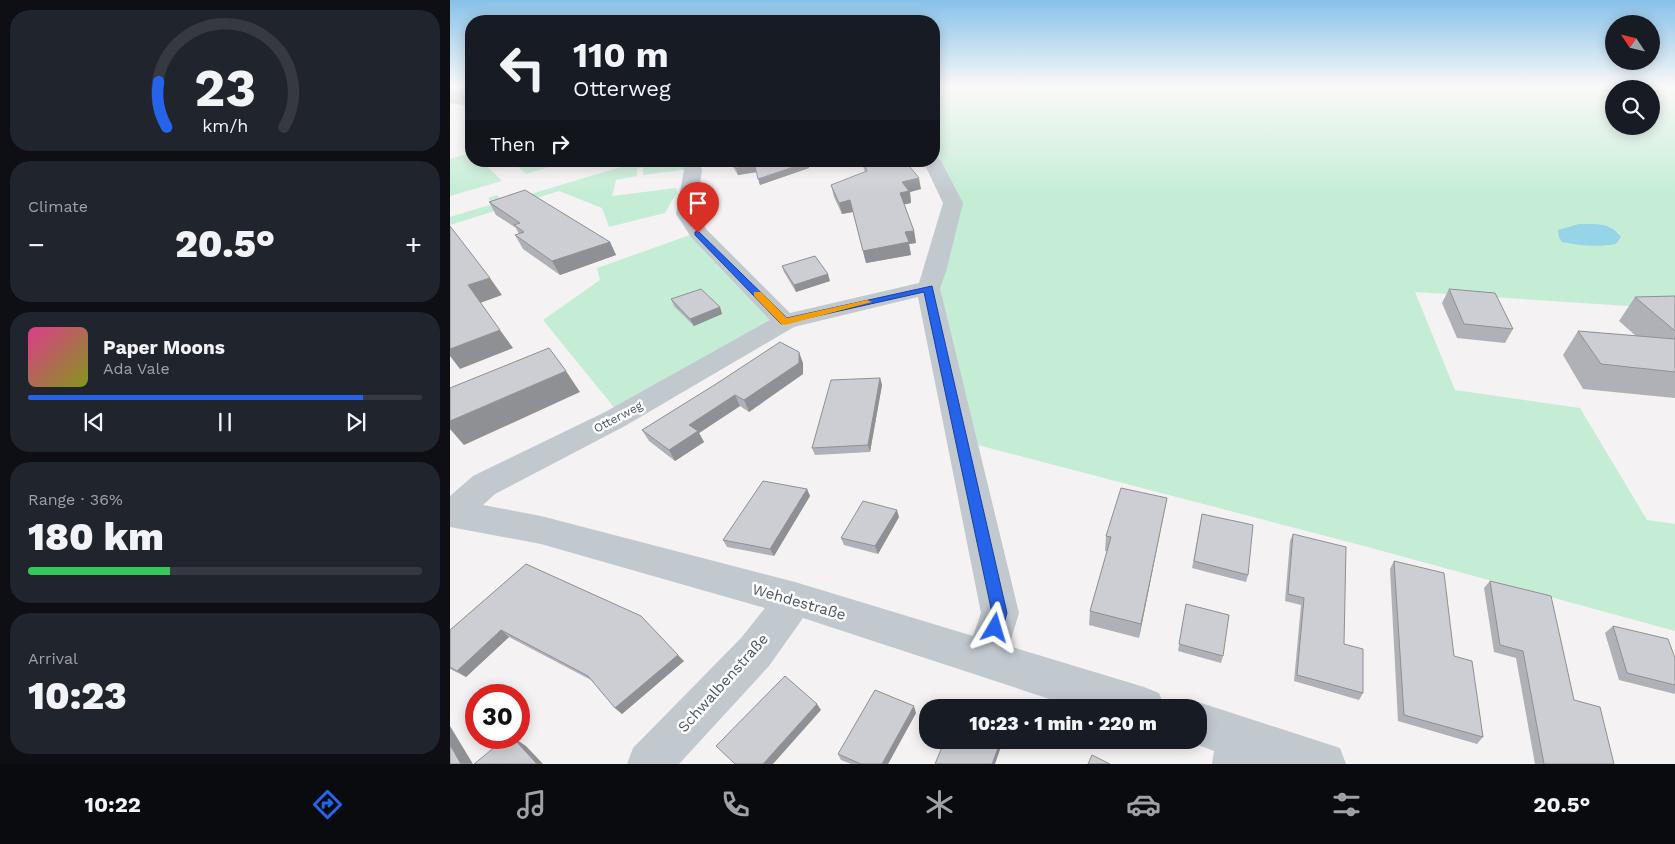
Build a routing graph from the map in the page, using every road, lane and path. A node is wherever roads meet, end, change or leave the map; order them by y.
1 (692, 167) edge
2 (935, 167) edge
3 (928, 288) junction
4 (785, 322) junction
5 (451, 513) edge
6 (795, 599) junction
7 (985, 659) junction
8 (1115, 699) edge
9 (1207, 730) edge
10 (1236, 750) edge
11 (649, 764) edge
12 (1324, 764) edge

1 - 4 street
2 - 3 street
3 - 4 street, Otterweg
3 - 7 street
4 - 5 street, Otterweg
5 - 6 street, Wehdestraße
6 - 7 street, Wehdestraße
6 - 11 street, Schwalbenstraße
7 - 8 street, Wehdestraße
9 - 10 street
10 - 12 street

